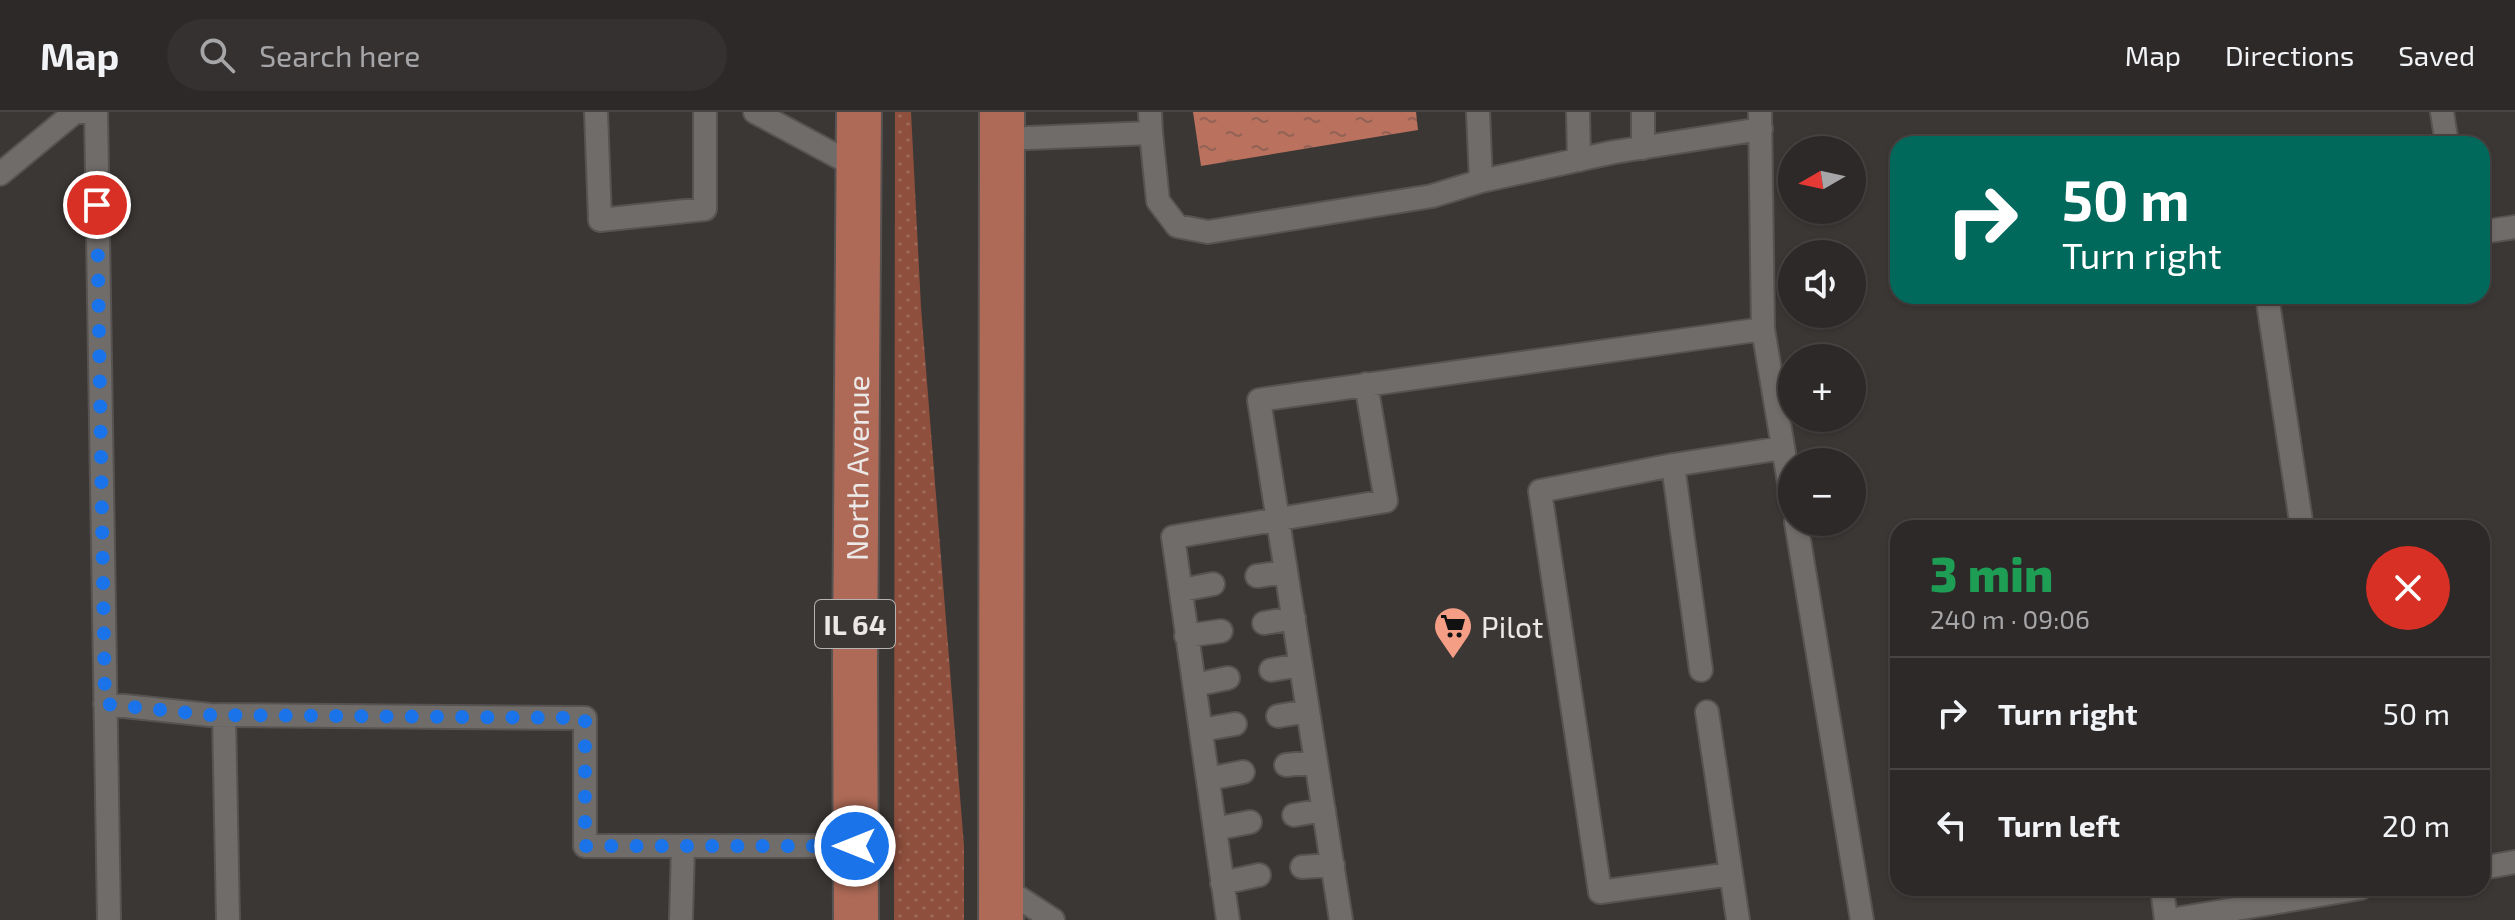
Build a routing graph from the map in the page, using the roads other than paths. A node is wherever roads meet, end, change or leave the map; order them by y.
1 (75, 112) edge
2 (83, 112) edge
3 (96, 112) edge
4 (596, 112) edge
5 (705, 112) edge
6 (755, 112) edge
7 (859, 112) edge
8 (1478, 112) edge
9 (1578, 112) edge
10 (1643, 112) edge
11 (2442, 112) edge
12 (1761, 120) edge
13 (1151, 123) edge
14 (1002, 126) edge
15 (2446, 136) edge
16 (1643, 148) junction
17 (1579, 160) junction
18 (859, 168) junction
19 (0, 174) edge
20 (1481, 181) junction
21 (2515, 227) edge
22 (2490, 231) edge
23 (2268, 304) edge
24 (1763, 329) junction
25 (1366, 384) junction
26 (1783, 448) edge
27 (1778, 449) edge
28 (1673, 465) junction
29 (1278, 519) junction
30 (2301, 520) edge
31 (1798, 536) edge
32 (1286, 572) junction
33 (1257, 576) dead end
34 (1213, 584) dead end
35 (1182, 590) junction
36 (1294, 618) junction
37 (1264, 623) dead end
38 (1221, 631) dead end
39 (1186, 636) junction
40 (1301, 665) junction
41 (1271, 670) dead end
42 (1701, 670) dead end
43 (1228, 678) dead end
44 (1195, 685) junction
45 (105, 704) junction
46 (1308, 711) junction
47 (1707, 712) dead end
48 (224, 715) junction
49 (1278, 716) dead end
50 (1235, 724) dead end
51 (1201, 730) junction
52 (1316, 762) junction
53 (1286, 765) dead end
54 (1243, 772) dead end
55 (1208, 779) junction
56 (1324, 810) junction
57 (1294, 815) dead end
58 (1250, 822) dead end
59 (1215, 829) junction
60 (683, 846) junction
61 (855, 846) junction
62 (2515, 862) edge
63 (1333, 865) junction
64 (1302, 867) dead end
65 (2490, 867) edge
66 (1731, 874) junction
67 (1259, 875) dead end
68 (1222, 883) junction
69 (2164, 896) edge
70 (2313, 896) edge
71 (1001, 903) edge
72 (109, 920) edge
73 (228, 920) edge
74 (681, 920) edge
75 (856, 920) edge
76 (1053, 920) edge
77 (1228, 920) edge
78 (1341, 920) edge
79 (1738, 920) edge
80 (1862, 920) edge
81 (2168, 920) edge

1 - 2 lane
1 - 19 lane
3 - 45 lane
4 - 5 lane
6 - 18 lane
7 - 18 main road, North Avenue / IL 64
8 - 20 lane
9 - 17 lane
10 - 16 lane
11 - 15 lane
12 - 16 lane
12 - 24 lane
13 - 14 lane
13 - 20 lane
14 - 71 main road
16 - 17 lane
17 - 20 lane
18 - 61 main road, North Avenue / IL 64
21 - 22 lane
23 - 30 lane
24 - 25 lane
24 - 26 lane
25 - 29 lane
25 - 29 lane
27 - 28 lane
28 - 42 lane
28 - 66 lane
29 - 32 lane
29 - 35 lane
31 - 80 lane
32 - 33 lane
32 - 36 lane
34 - 35 lane
35 - 39 lane
36 - 37 lane
36 - 40 lane
38 - 39 lane
39 - 44 lane
40 - 41 lane
40 - 46 lane
43 - 44 lane
44 - 51 lane
45 - 48 lane
45 - 72 lane
46 - 49 lane
46 - 52 lane
47 - 66 lane
48 - 60 lane
48 - 73 lane
50 - 51 lane
51 - 55 lane
52 - 53 lane
52 - 56 lane
54 - 55 lane
55 - 59 lane
56 - 57 lane
56 - 63 lane
58 - 59 lane
59 - 68 lane
60 - 61 lane
60 - 74 lane
61 - 75 main road, North Avenue / IL 64
62 - 65 lane
63 - 64 lane
63 - 78 lane
66 - 79 lane
67 - 68 lane
68 - 77 lane
69 - 81 lane
70 - 81 lane
71 - 76 lane

